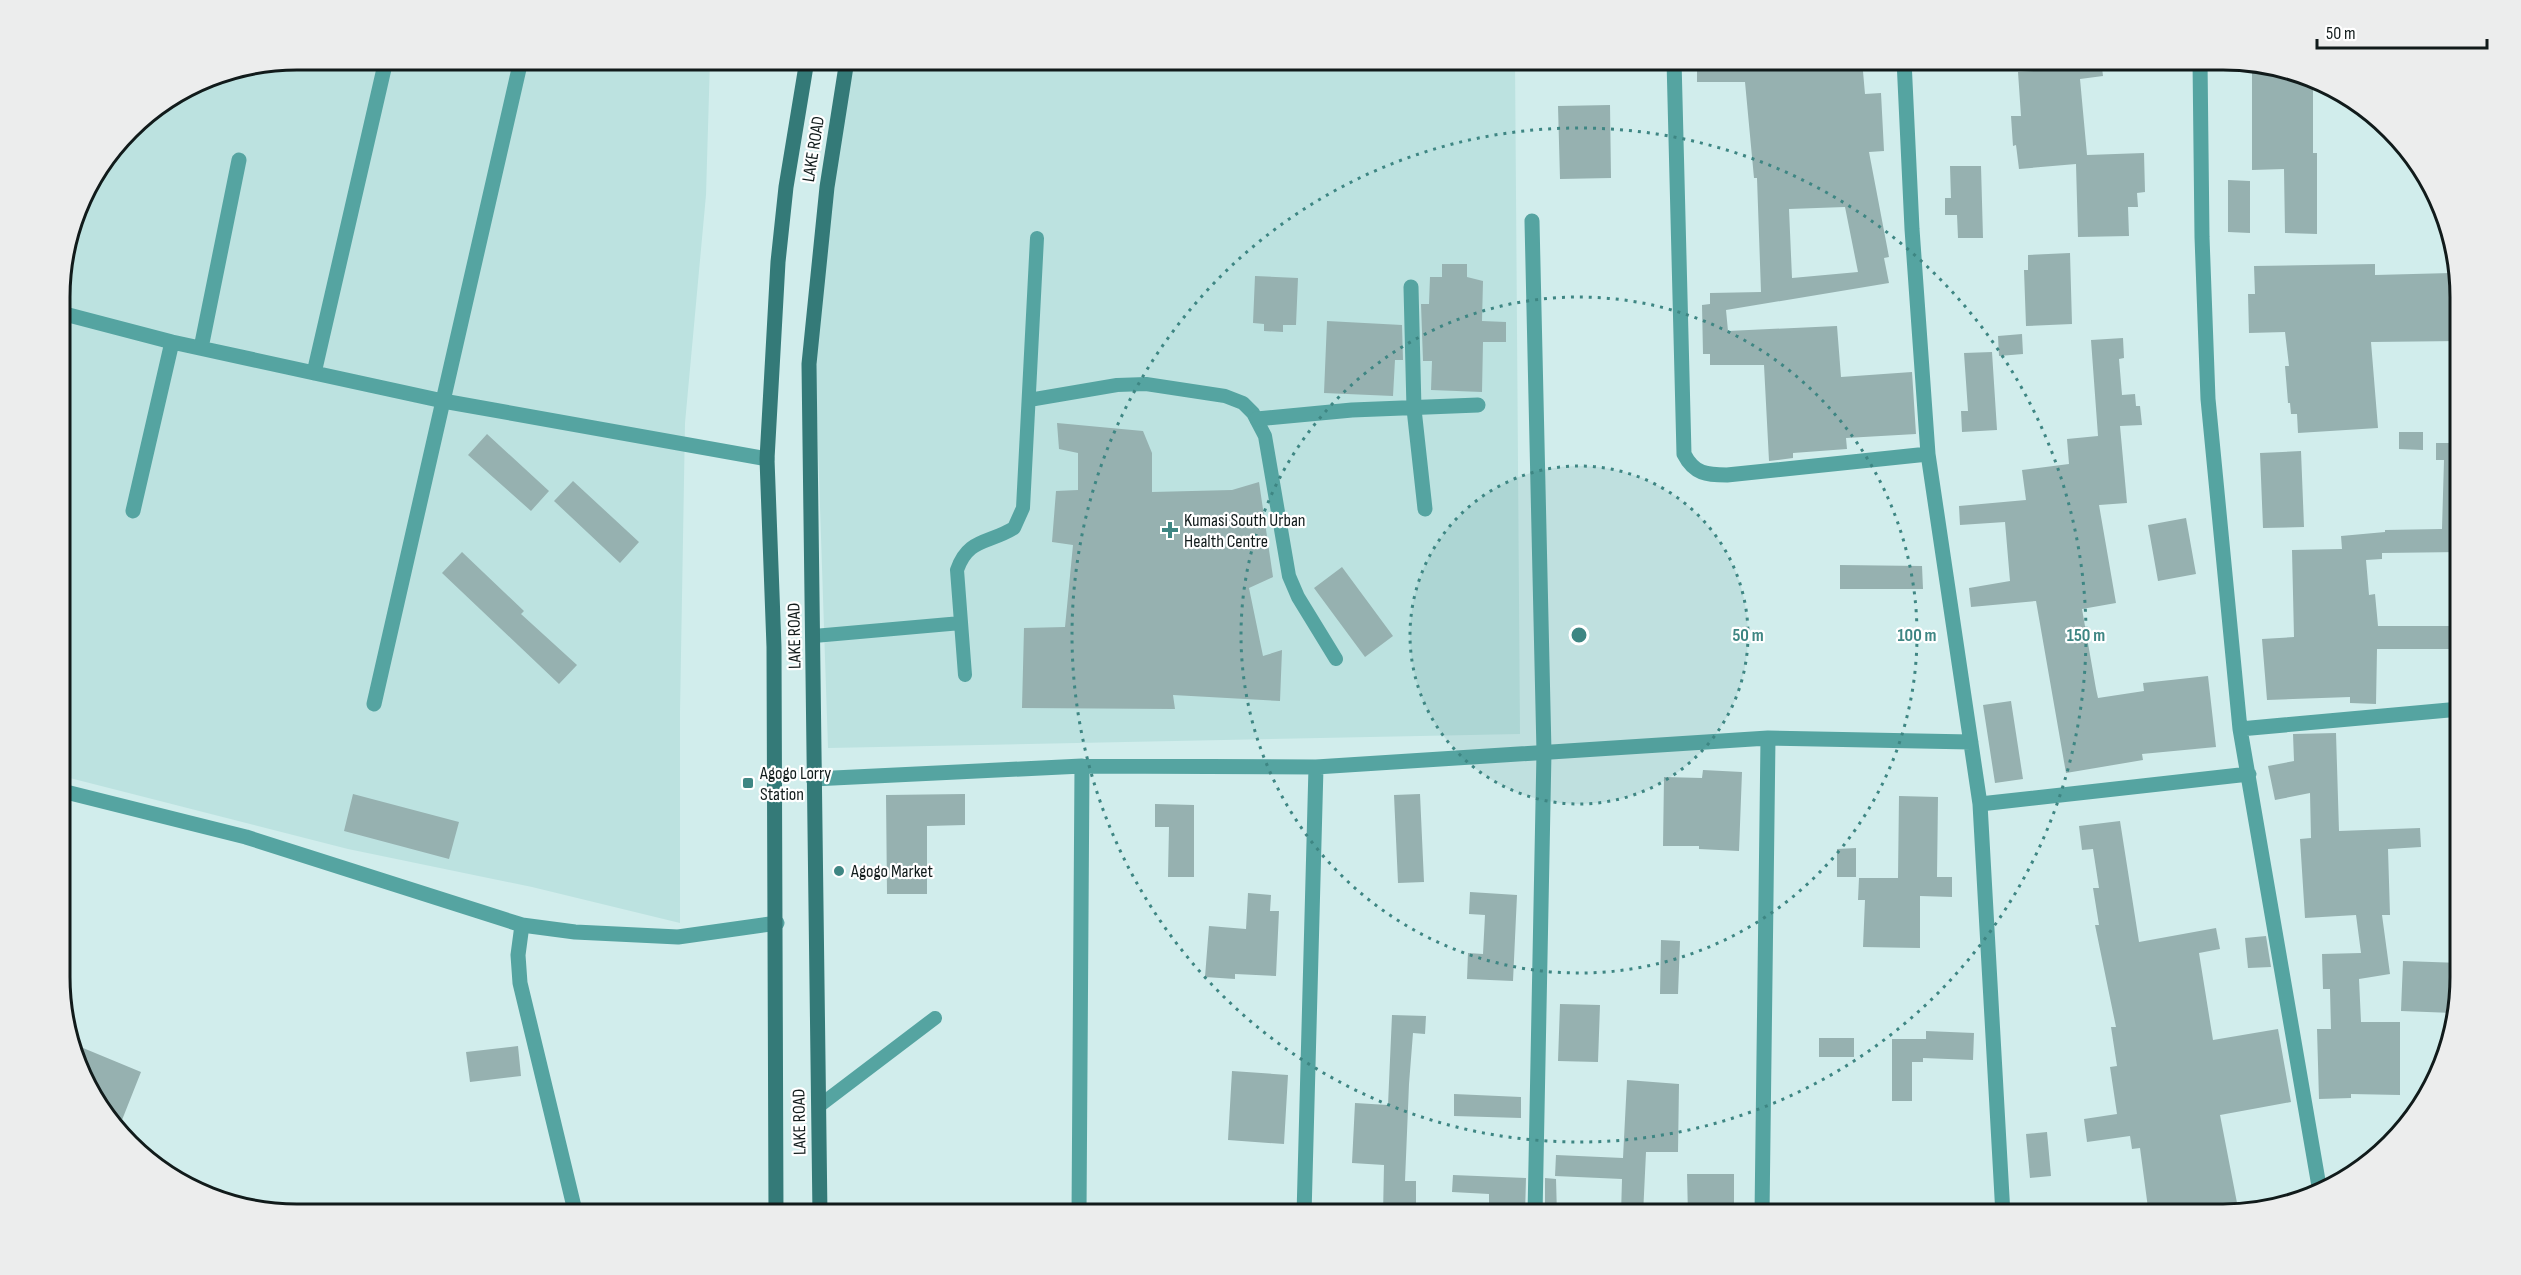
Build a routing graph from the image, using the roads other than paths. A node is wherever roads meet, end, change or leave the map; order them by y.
1 (384, 70) edge
2 (519, 70) edge
3 (805, 70) edge
4 (845, 70) edge
5 (1674, 70) edge
6 (1904, 70) edge
7 (2200, 70) edge
8 (239, 160) dead end
9 (1532, 221) dead end
10 (1037, 238) dead end
11 (1411, 287) dead end
12 (70, 315) edge
13 (172, 342) junction
14 (201, 348) junction
15 (314, 373) junction
16 (1029, 400) junction
17 (443, 401) junction
18 (1478, 405) dead end
19 (1414, 409) junction
20 (1257, 419) junction
21 (1928, 454) junction
22 (767, 459) junction
23 (1425, 509) dead end
24 (133, 512) dead end
25 (961, 623) junction
26 (814, 636) junction
27 (1336, 659) dead end
28 (965, 675) dead end
29 (374, 704) dead end
30 (2450, 710) edge
31 (2240, 729) junction
32 (1768, 738) junction
33 (1971, 742) junction
34 (1544, 752) junction
35 (1082, 766) junction
36 (1317, 766) junction
37 (2249, 774) junction
38 (813, 779) junction
39 (70, 792) edge
40 (1980, 804) junction
41 (777, 923) junction
42 (522, 925) junction
43 (935, 1018) dead end
44 (819, 1106) junction
45 (2319, 1183) edge
46 (573, 1204) edge
47 (776, 1204) edge
48 (820, 1204) edge
49 (1078, 1204) edge
50 (1304, 1204) edge
51 (1535, 1204) edge
52 (1762, 1204) edge
53 (2002, 1204) edge

1 - 15 street
2 - 17 street
3 - 22 main road, LAKE ROAD
4 - 26 main road, LAKE ROAD
5 - 21 street
6 - 21 street
7 - 31 street
8 - 14 street
9 - 34 street
10 - 16 lane
11 - 19 street
12 - 13 street
13 - 14 street
13 - 24 street
14 - 15 street
15 - 17 street
16 - 20 lane
16 - 25 lane
17 - 22 street
17 - 29 street
18 - 19 street
19 - 20 street
19 - 23 street
20 - 27 lane
21 - 33 street
22 - 41 main road, LAKE ROAD
25 - 26 lane
25 - 28 lane
26 - 38 main road, LAKE ROAD
30 - 31 street
31 - 37 street
32 - 33 street
32 - 34 street
32 - 52 street
33 - 40 street
34 - 36 street
34 - 51 street
35 - 36 street
35 - 38 street
35 - 49 street
36 - 50 street
37 - 40 street
37 - 45 street
38 - 44 main road, LAKE ROAD
39 - 42 street
40 - 53 street
41 - 42 street
41 - 47 main road, LAKE ROAD
42 - 46 street
43 - 44 lane
44 - 48 main road, LAKE ROAD

